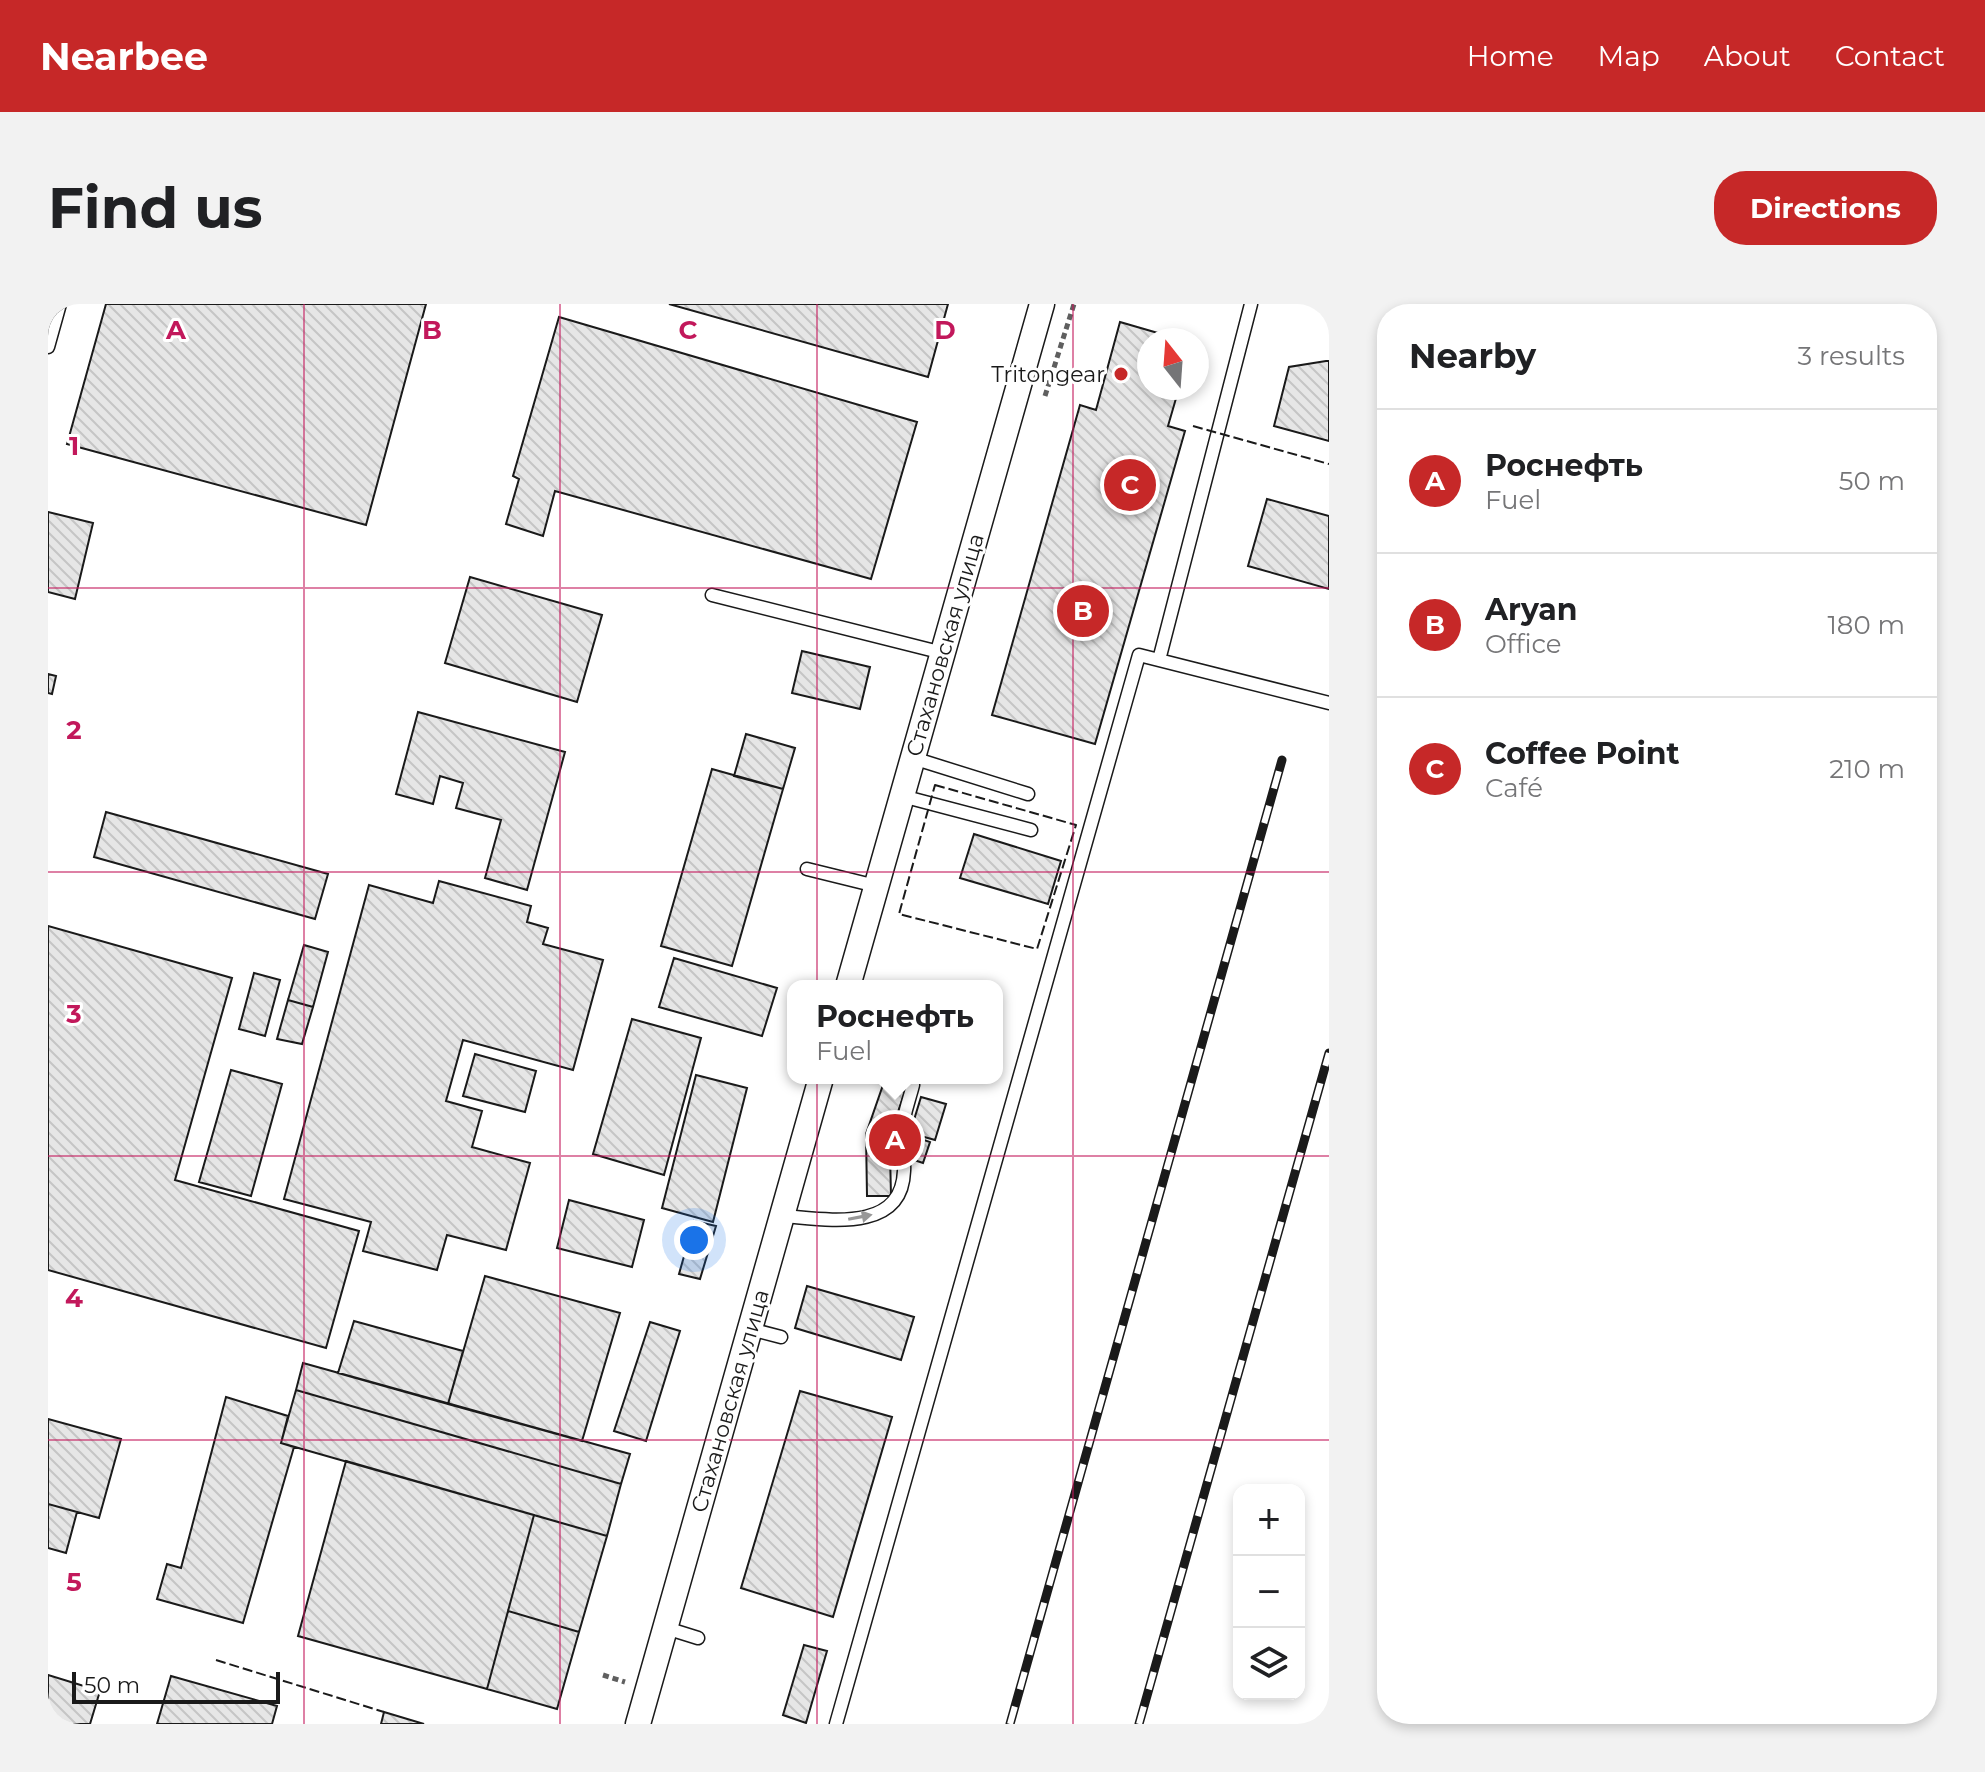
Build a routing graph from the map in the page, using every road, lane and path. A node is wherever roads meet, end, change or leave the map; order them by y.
1 (60, 304) edge
2 (1042, 304) edge
3 (1251, 304) edge
4 (48, 347) edge
5 (712, 595) dead end
6 (943, 653) junction
7 (1159, 660) junction
8 (1329, 703) edge
9 (913, 758) junction
10 (1028, 794) dead end
11 (902, 796) junction
12 (1031, 830) dead end
13 (807, 869) dead end
14 (876, 886) junction
15 (850, 980) edge
16 (819, 1084) edge
17 (912, 1084) edge
18 (782, 1216) junction
19 (750, 1329) junction
20 (781, 1337) dead end
21 (666, 1628) junction
22 (698, 1638) dead end
23 (638, 1724) edge
24 (836, 1724) edge

1 - 4 lane
2 - 6 street, Стахановская улица
3 - 7 lane
5 - 6 lane
6 - 9 street, Стахановская улица
7 - 8 lane
7 - 24 lane
9 - 10 lane
9 - 11 street, Стахановская улица
11 - 12 lane
11 - 14 street, Стахановская улица
13 - 14 lane
14 - 15 street, Стахановская улица
16 - 18 street, Стахановская улица
18 -> 17 lane
18 - 19 street, Стахановская улица
19 - 20 lane
19 - 21 street, Стахановская улица
21 - 22 lane
21 - 23 street, Стахановская улица

